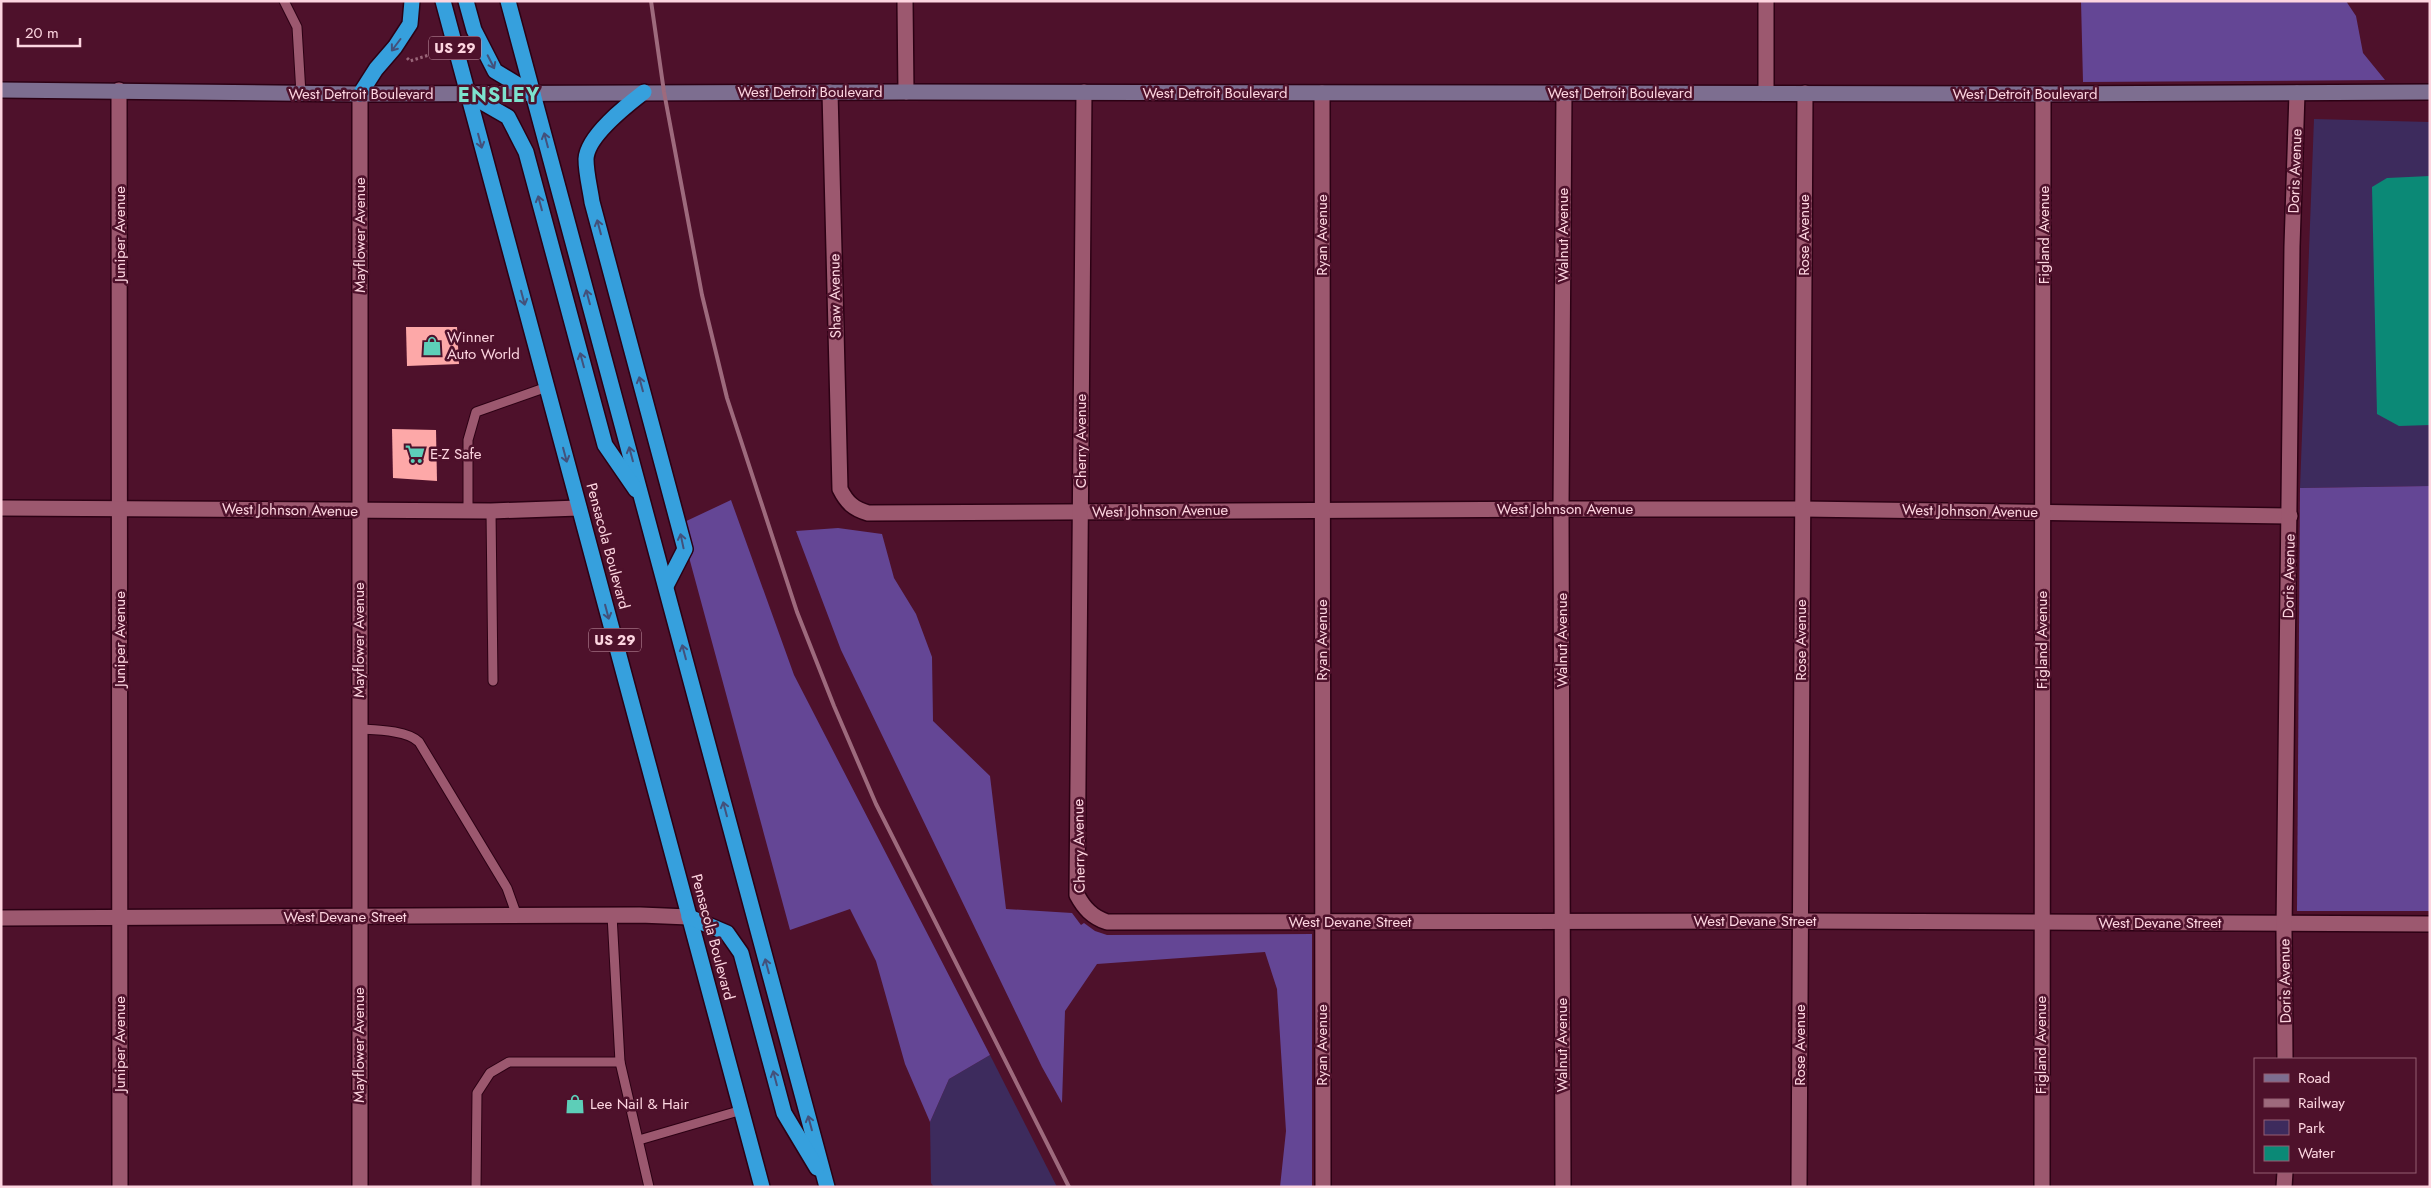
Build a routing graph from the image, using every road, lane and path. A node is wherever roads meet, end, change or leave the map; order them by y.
1 (284, 1) edge
2 (412, 1) edge
3 (443, 1) edge
4 (466, 1) edge
5 (508, 1) edge
6 (905, 1) edge
7 (1766, 1) edge
8 (432, 54) dead end
9 (403, 56) dead end
10 (1, 90) edge
11 (119, 90) junction
12 (644, 92) junction
13 (830, 92) junction
14 (906, 92) junction
15 (1084, 92) junction
16 (2430, 92) edge
17 (1322, 93) junction
18 (1564, 93) junction
19 (1766, 93) junction
20 (1805, 93) junction
21 (2297, 93) junction
22 (301, 94) junction
23 (360, 94) junction
24 (468, 94) junction
25 (533, 94) junction
26 (2043, 94) junction
27 (547, 387) junction
28 (643, 499) junction
29 (845, 499) joint
30 (1, 508) edge
31 (120, 508) junction
32 (580, 508) junction
33 (1322, 509) junction
34 (1562, 509) junction
35 (1802, 509) junction
36 (468, 510) junction
37 (359, 511) junction
38 (491, 511) junction
39 (1080, 511) junction
40 (2042, 512) junction
41 (2290, 516) junction
42 (666, 586) junction
43 (493, 681) dead end
44 (359, 729) junction
45 (1084, 908) joint
46 (612, 915) junction
47 (517, 916) junction
48 (359, 917) junction
49 (690, 917) junction
50 (1, 918) edge
51 (120, 918) junction
52 (1562, 921) junction
53 (1801, 921) junction
54 (1323, 922) junction
55 (2041, 923) junction
56 (2286, 923) junction
57 (2430, 924) edge
58 (2286, 1058) edge
59 (620, 1062) junction
60 (742, 1110) junction
61 (638, 1140) junction
62 (2285, 1173) edge
63 (826, 1186) edge
64 (120, 1187) edge
65 (360, 1187) edge
66 (476, 1187) edge
67 (649, 1187) edge
68 (762, 1187) edge
69 (1323, 1187) edge
70 (1562, 1187) edge
71 (1799, 1187) edge
72 (2042, 1187) edge
73 (2284, 1187) edge

1 - 22 lane
2 -> 23 highway
3 - 24 highway, Pensacola Boulevard / US 29
4 -> 25 highway
5 - 25 highway
6 - 14 street
7 - 19 street
8 - 9 path
10 - 11 street, West Detroit Boulevard
11 - 22 street, West Detroit Boulevard
11 - 31 street, Juniper Avenue
12 - 13 street, West Detroit Boulevard
12 - 25 street, West Detroit Boulevard
42 -> 12 highway
13 - 14 street, West Detroit Boulevard
13 - 29 street, Shaw Avenue
14 - 15 street, West Detroit Boulevard
15 - 17 street, West Detroit Boulevard
15 - 39 street, Cherry Avenue
16 - 21 street, West Detroit Boulevard
17 - 18 street, West Detroit Boulevard
17 - 33 street, Ryan Avenue
18 - 19 street, West Detroit Boulevard
18 - 34 street, Walnut Avenue
19 - 20 street, West Detroit Boulevard
20 - 26 street, West Detroit Boulevard
20 - 35 street, Rose Avenue
21 - 26 street, West Detroit Boulevard
21 - 41 street, Doris Avenue
22 - 23 street, West Detroit Boulevard
23 - 24 street, West Detroit Boulevard
23 - 37 street, Mayflower Avenue
24 - 25 street, West Detroit Boulevard
24 -> 27 highway, Pensacola Boulevard / US 29
28 -> 24 highway
28 -> 25 highway
26 - 40 street, Figland Avenue
27 -> 32 highway, Pensacola Boulevard / US 29
27 - 36 lane
28 - 42 highway
29 - 39 street, West Johnson Avenue
30 - 31 street, West Johnson Avenue
31 - 37 street, West Johnson Avenue
31 - 51 street, Juniper Avenue
32 - 38 street, West Johnson Avenue
32 -> 49 highway, Pensacola Boulevard / US 29
33 - 34 street, West Johnson Avenue
33 - 39 street, West Johnson Avenue
33 - 54 street, Ryan Avenue
34 - 35 street, West Johnson Avenue
34 - 52 street, Walnut Avenue
35 - 40 street, West Johnson Avenue
35 - 53 street, Rose Avenue
36 - 37 street, West Johnson Avenue
36 - 38 street, West Johnson Avenue
37 - 44 street, Mayflower Avenue
38 - 43 lane
39 - 45 street, Cherry Avenue
40 - 41 street, West Johnson Avenue
40 - 55 street, Figland Avenue
41 - 56 street, Doris Avenue
63 -> 42 highway
44 - 47 lane
44 - 48 street, Mayflower Avenue
45 - 54 street, West Devane Street
46 - 47 street, West Devane Street
46 - 49 street, West Devane Street
46 - 59 lane
47 - 48 street, West Devane Street
48 - 51 street, West Devane Street
48 - 65 street, Mayflower Avenue
49 - 60 highway, Pensacola Boulevard / US 29
63 -> 49 highway
50 - 51 street, West Devane Street
51 - 64 street, Juniper Avenue
52 - 53 street, West Devane Street
52 - 54 street, West Devane Street
52 - 70 street, Walnut Avenue
53 - 55 street, West Devane Street
53 - 71 street, Rose Avenue
54 - 69 street, Ryan Avenue
55 - 56 street, West Devane Street
55 - 72 street, Figland Avenue
56 - 57 street, West Devane Street
56 - 58 street, Doris Avenue
59 - 61 lane
59 - 66 lane
60 - 61 lane
60 - 68 highway, Pensacola Boulevard / US 29
61 - 67 lane
62 - 73 street

